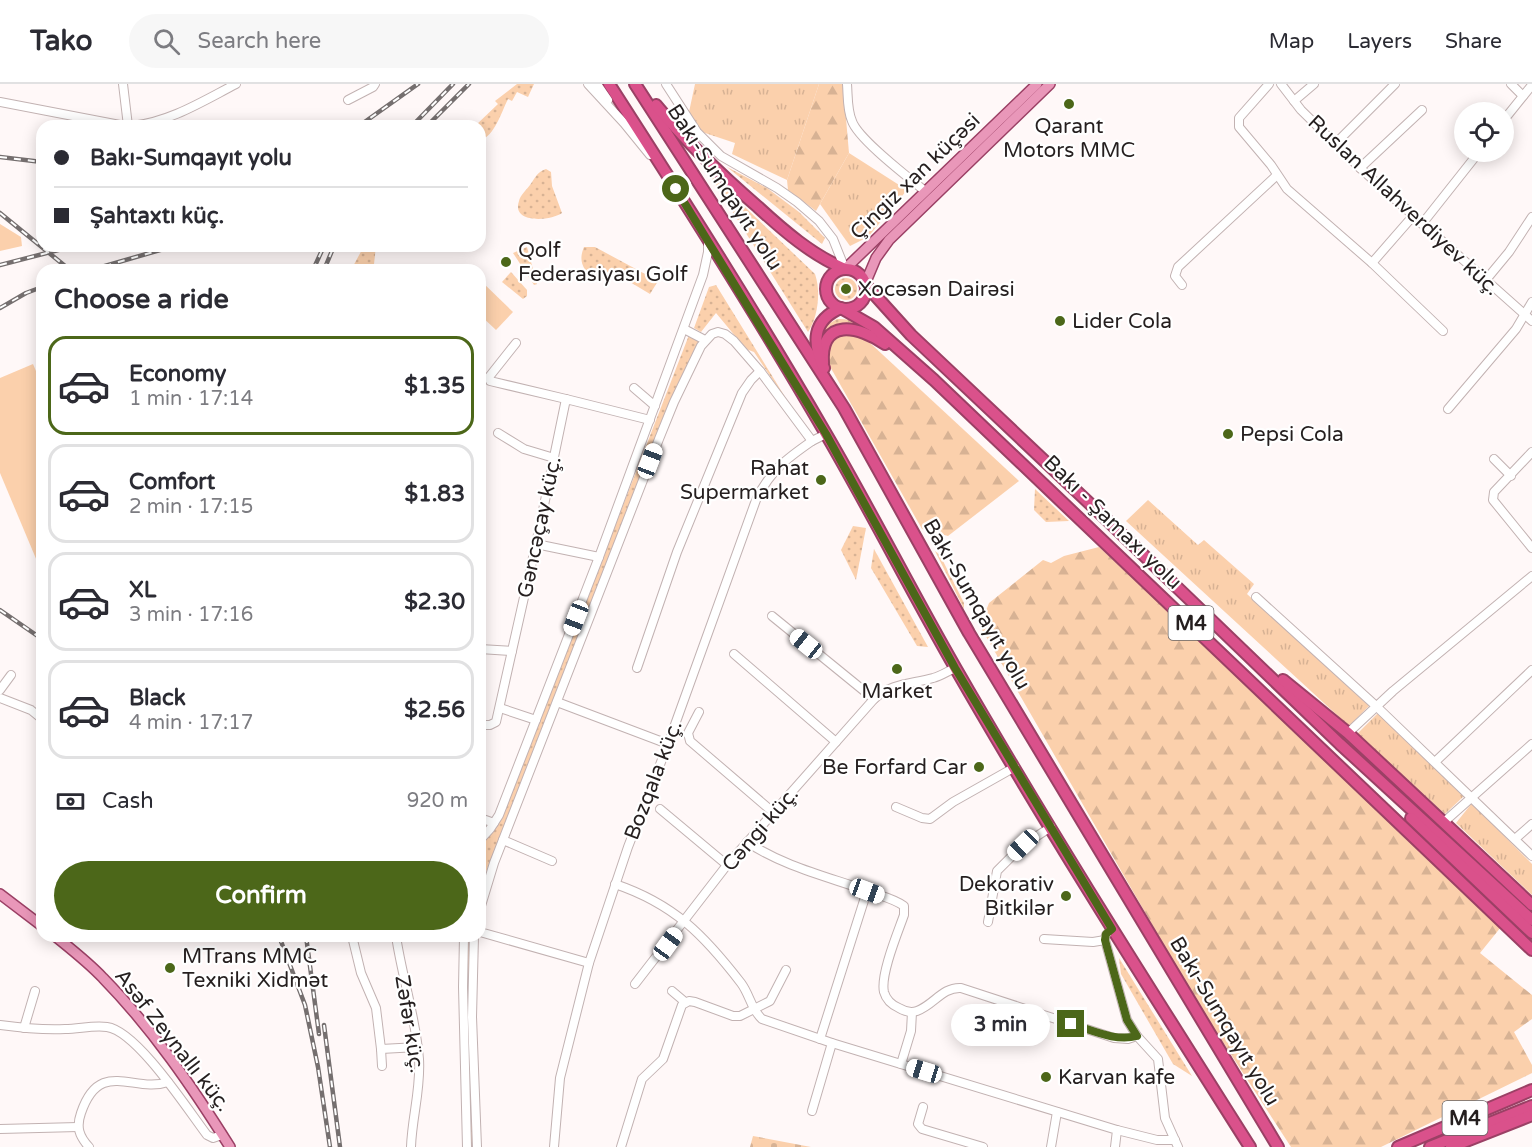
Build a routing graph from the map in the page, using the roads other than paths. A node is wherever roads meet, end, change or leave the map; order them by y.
1 (123, 84) edge
2 (237, 84) edge
3 (375, 84) edge
4 (588, 84) edge
5 (597, 84) edge
6 (609, 84) edge
7 (637, 84) edge
8 (666, 84) edge
9 (847, 84) edge
10 (1037, 84) edge
11 (1050, 84) edge
12 (1269, 84) edge
13 (1281, 84) edge
14 (1314, 84) edge
15 (1395, 84) edge
16 (1511, 84) edge
17 (1532, 85) edge
18 (1523, 96) junction
19 (348, 100) dead end
20 (1294, 101) junction
21 (0, 102) edge
22 (1514, 107) edge
23 (1422, 110) dead end
24 (96, 120) edge
25 (127, 120) edge
26 (162, 120) edge
27 (624, 123) junction
28 (1335, 144) junction
29 (1471, 162) edge
30 (1360, 168) junction
31 (1276, 176) junction
32 (676, 189) junction
33 (925, 191) junction
34 (1413, 216) junction
35 (1532, 217) edge
36 (1422, 224) junction
37 (708, 238) junction
38 (1372, 262) junction
39 (845, 269) junction
40 (1485, 281) junction
41 (866, 284) junction
42 (1182, 285) dead end
43 (1532, 302) edge
44 (841, 308) junction
45 (1524, 314) junction
46 (1532, 321) edge
47 (684, 329) junction
48 (1443, 331) dead end
49 (705, 340) junction
50 (516, 344) dead end
51 (824, 366) junction
52 (760, 371) junction
53 (934, 380) junction
54 (634, 388) dead end
55 (566, 399) junction
56 (655, 406) junction
57 (844, 408) junction
58 (1448, 409) dead end
59 (650, 420) junction
60 (498, 433) dead end
61 (826, 434) junction
62 (812, 441) junction
63 (1532, 452) edge
64 (554, 458) junction
65 (1494, 459) dead end
66 (1511, 476) junction
67 (536, 544) junction
68 (1532, 548) edge
69 (599, 557) junction
70 (1532, 576) edge
71 (1256, 597) dead end
72 (772, 616) dead end
73 (1216, 624) junction
74 (486, 649) edge
75 (512, 651) junction
76 (734, 654) dead end
77 (637, 668) dead end
78 (955, 668) junction
79 (1532, 670) edge
80 (11, 675) dead end
81 (0, 690) edge
82 (0, 698) edge
83 (874, 699) junction
84 (557, 702) junction
85 (1376, 706) junction
86 (500, 708) junction
87 (699, 712) dead end
88 (36, 714) edge
89 (536, 720) junction
90 (486, 725) edge
91 (1348, 733) junction
92 (836, 742) junction
93 (668, 744) junction
94 (1340, 744) junction
95 (1532, 744) edge
96 (1435, 762) junction
97 (1015, 767) junction
98 (1472, 796) junction
99 (896, 807) dead end
100 (660, 809) dead end
101 (774, 813) junction
102 (486, 820) edge
103 (1444, 822) junction
104 (494, 823) junction
105 (1532, 824) edge
106 (1051, 827) junction
107 (486, 833) edge
108 (1515, 839) junction
109 (503, 840) junction
110 (747, 842) junction
111 (1532, 856) edge
112 (552, 861) dead end
113 (727, 865) junction
114 (615, 884) junction
115 (486, 887) edge
116 (867, 891) junction
117 (0, 894) edge
118 (1532, 905) edge
119 (685, 920) junction
120 (1532, 920) edge
121 (36, 921) edge
122 (988, 921) dead end
123 (1112, 929) junction
124 (1532, 933) edge
125 (486, 934) edge
126 (1044, 939) dead end
127 (1105, 940) junction
128 (62, 942) edge
129 (353, 942) edge
130 (397, 942) edge
131 (464, 942) edge
132 (474, 942) edge
133 (1532, 950) edge
134 (589, 963) junction
135 (786, 970) dead end
136 (635, 984) dead end
137 (35, 990) dead end
138 (672, 991) dead end
139 (685, 1002) junction
140 (754, 1011) junction
141 (912, 1012) junction
142 (0, 1025) edge
143 (24, 1028) junction
144 (1137, 1036) junction
145 (820, 1039) junction
146 (832, 1043) junction
147 (418, 1047) junction
148 (381, 1049) junction
149 (902, 1065) junction
150 (382, 1066) dead end
151 (168, 1082) junction
152 (1532, 1090) edge
153 (1532, 1106) edge
154 (923, 1107) dead end
155 (812, 1112) dead end
156 (1057, 1112) junction
157 (1532, 1115) edge
158 (78, 1127) junction
159 (1499, 1128) junction
160 (0, 1129) edge
161 (1117, 1130) junction
162 (222, 1135) junction
163 (1177, 1144) edge
164 (88, 1147) edge
165 (230, 1147) edge
166 (411, 1147) edge
167 (468, 1147) edge
168 (477, 1147) edge
169 (555, 1147) edge
170 (623, 1147) edge
171 (983, 1147) edge
172 (1050, 1147) edge
173 (1115, 1147) edge
174 (1250, 1147) edge
175 (1278, 1147) edge
176 (1398, 1147) edge
177 (1430, 1147) edge
178 (1451, 1147) edge
179 (1479, 1147) edge

1 - 25 street
2 - 26 street
3 - 19 street
4 - 27 street
5 - 27 street
6 - 32 highway, Bakı-Sumqayıt yolu
7 - 39 highway
7 - 57 highway, Bakı-Sumqayıt yolu
8 - 39 street
9 - 33 street
10 - 33 main road, Çingiz xan küçəsi
11 - 41 main road, Çingiz xan küçəsi
12 - 31 street
13 - 20 street, Ruslan Allahverdiyev küç.
14 - 20 street
15 - 28 street
16 - 18 street
17 - 18 street
18 - 22 street
20 - 28 street, Ruslan Allahverdiyev küç.
21 - 24 street
23 - 30 street
27 - 32 street
28 - 30 street, Ruslan Allahverdiyev küç.
29 - 36 street
30 - 34 street, Ruslan Allahverdiyev küç.
31 - 38 street
31 - 42 street
32 - 37 highway, Bakı-Sumqayıt yolu
33 - 39 main road, Çingiz xan küçəsi
34 - 36 street, Ruslan Allahverdiyev küç.
34 - 38 street
35 - 40 street
36 - 40 street, Ruslan Allahverdiyev küç.
37 - 47 street
37 - 61 highway, Bakı-Sumqayıt yolu
38 - 48 street
39 - 41 highway
39 - 44 highway
40 - 45 street, Ruslan Allahverdiyev küç.
41 - 44 highway
41 - 73 highway, Bakı - Şamaxı yolu / M4
43 - 45 street
44 - 51 highway
44 - 53 highway, Bakı - Şamaxı yolu / M4
45 - 46 street, Ruslan Allahverdiyev küç.
45 - 58 street
47 - 49 street
47 - 56 street
49 - 52 street
49 - 84 street
50 - 55 street
51 - 53 highway
51 - 57 highway
52 - 62 street
52 - 77 street
53 - 133 highway, Bakı - Şamaxı yolu / M4
54 - 56 street
55 - 59 street
55 - 64 street, Gəncəçay küç.
56 - 59 street
57 - 175 highway, Bakı-Sumqayıt yolu
59 - 69 street
60 - 64 street
61 - 62 street, Bozqala küç.
61 - 78 highway, Bakı-Sumqayıt yolu
62 - 93 street, Bozqala küç.
63 - 66 street
64 - 67 street, Gəncəçay küç.
65 - 66 street
66 - 68 street
67 - 69 street
67 - 75 street, Gəncəçay küç.
69 - 89 street
70 - 85 street
71 - 85 street
72 - 83 street
73 - 91 highway, Bakı - Şamaxı yolu / M4
73 - 94 highway, Bakı - Şamaxı yolu / M4
74 - 75 street
75 - 86 street, Gəncəçay küç.
76 - 92 street
78 - 83 street, Cəngi küç.
78 - 97 highway, Bakı-Sumqayıt yolu
79 - 96 street
80 - 81 street
82 - 88 street
83 - 92 street, Cəngi küç.
84 - 93 street
84 - 109 street
85 - 91 street
85 - 96 street
86 - 89 street
86 - 90 street
87 - 101 street
89 - 104 street
91 - 103 highway, Bakı - Şamaxı yolu / M4
92 - 101 street, Cəngi küç.
93 - 114 street, Bozqala küç.
94 - 120 highway, Bakı - Şamaxı yolu / M4
94 - 124 highway
95 - 98 street
96 - 98 street
97 - 99 street
97 - 106 highway, Bakı-Sumqayıt yolu
98 - 103 street
98 - 108 street
100 - 113 street
101 - 110 street, Cəngi küç.
102 - 104 street
103 - 118 highway, Bakı - Şamaxı yolu / M4
104 - 107 street
105 - 108 street
106 - 122 street
106 - 123 highway, Bakı-Sumqayıt yolu
108 - 111 street
109 - 112 street
109 - 115 street
110 - 113 street, Cəngi küç.
110 - 116 street
113 - 119 street, Cəngi küç.
114 - 119 street
114 - 134 street, Bozqala küç.
116 - 141 street
116 - 145 street
117 - 121 main road
119 - 136 street, Cəngi küç.
119 - 140 street
123 - 127 street
123 - 174 highway, Bakı-Sumqayıt yolu
125 - 134 street
126 - 127 street
127 - 144 street
128 - 162 main road, Asəf Zeynallı küç.
129 - 148 street
130 - 147 street, Zəfər küç.
131 - 167 street
132 - 168 street
134 - 169 street, Bozqala küç.
135 - 140 street
137 - 143 street
138 - 139 street
139 - 140 street
139 - 170 street
140 - 145 street
141 - 144 street
141 - 149 street
142 - 143 street
143 - 151 street
144 - 163 street
145 - 146 street
146 - 149 street
146 - 155 street
147 - 148 street
147 - 166 street, Zəfər küç.
148 - 150 street
149 - 156 street
151 - 158 street
151 - 162 street
152 - 176 highway, M4
153 - 177 highway
154 - 171 street
156 - 161 street
156 - 172 street
157 - 159 highway, M4
158 - 160 street
158 - 164 street
159 - 178 highway, M4
159 - 179 highway
161 - 163 street
161 - 173 street
162 - 165 main road, Asəf Zeynallı küç.

